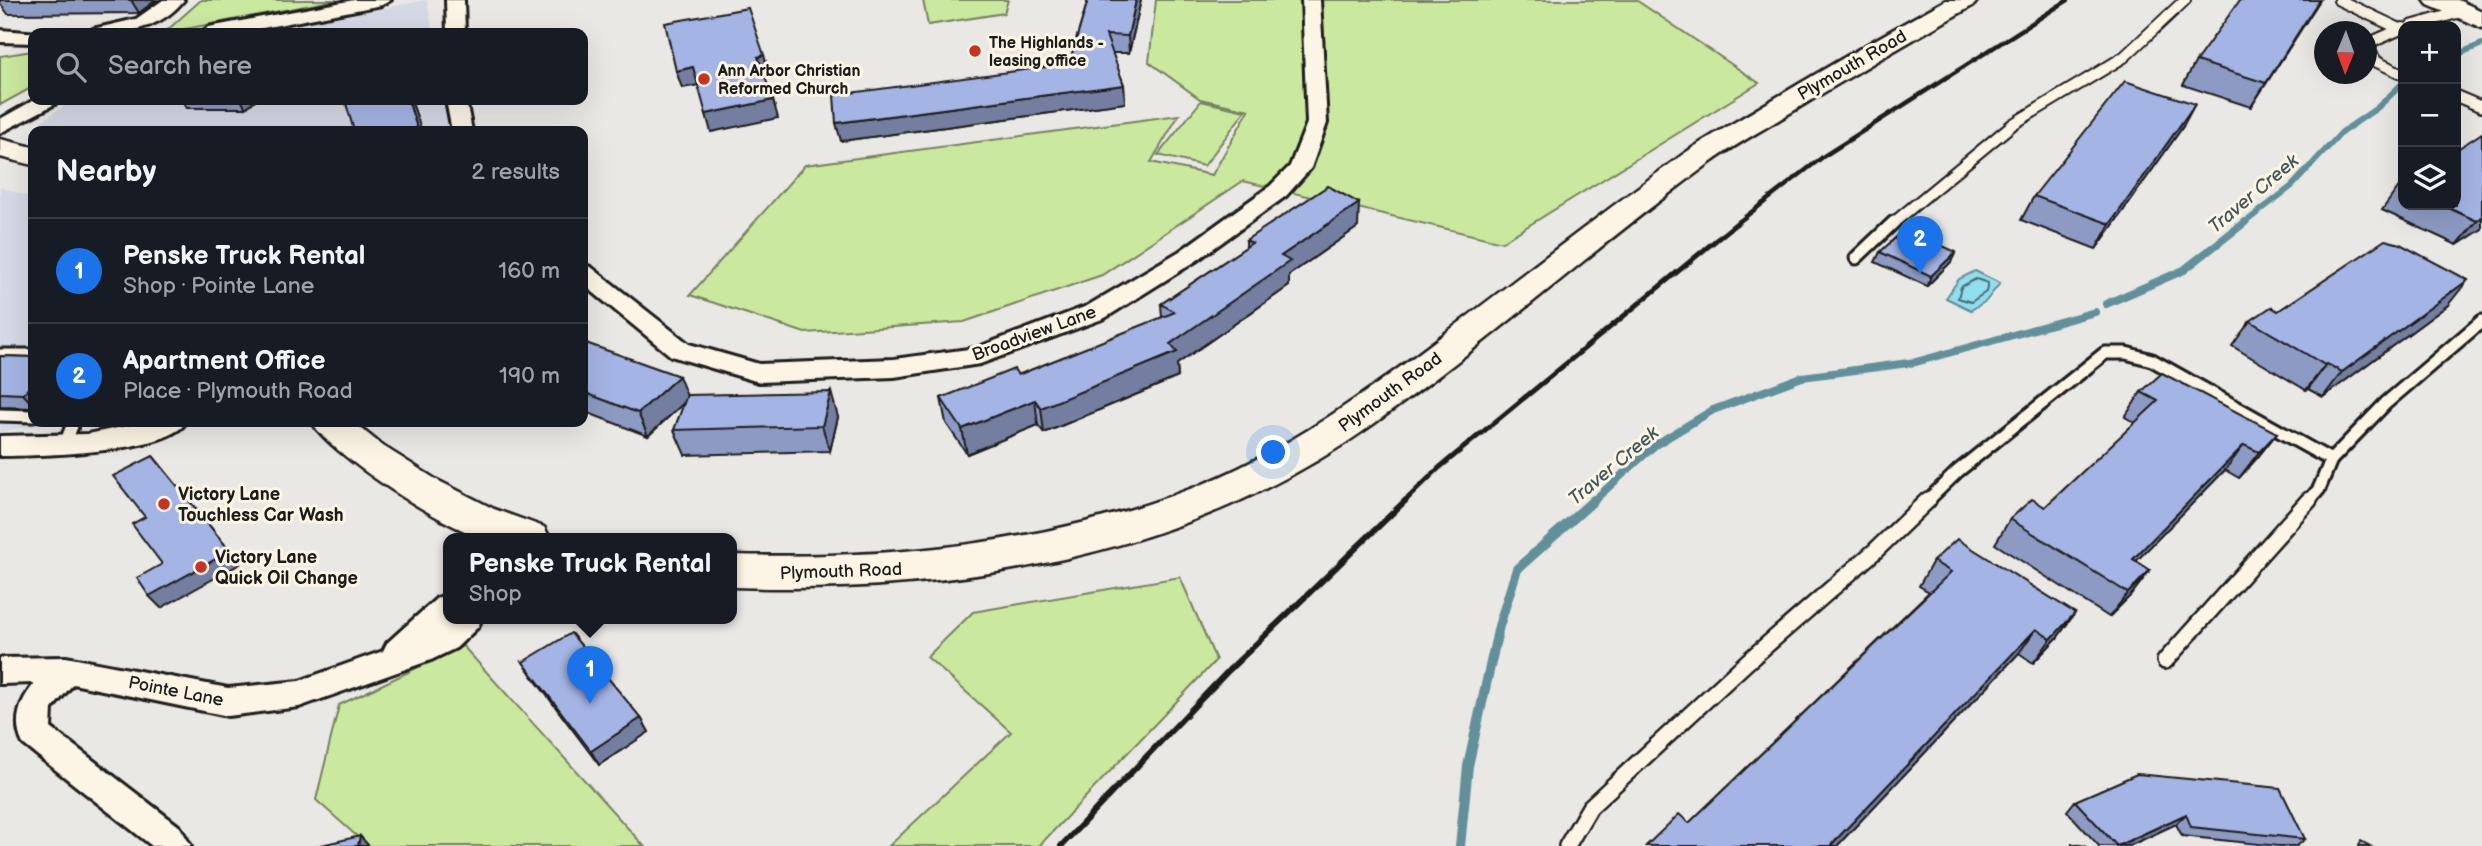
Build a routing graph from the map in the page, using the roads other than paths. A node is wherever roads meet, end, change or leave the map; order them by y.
1 (175, 0) edge
2 (382, 0) edge
3 (454, 0) edge
4 (1311, 0) edge
5 (1965, 0) edge
6 (2185, 0) edge
7 (2339, 0) edge
8 (2437, 0) edge
9 (2473, 15) edge
10 (2439, 21) edge
11 (2398, 27) edge
12 (121, 28) edge
13 (235, 28) edge
14 (456, 28) edge
15 (2398, 31) edge
16 (0, 36) edge
17 (28, 37) edge
18 (2398, 72) edge
19 (2461, 98) edge
20 (39, 105) edge
21 (457, 105) edge
22 (2482, 107) edge
23 (461, 126) edge
24 (0, 127) edge
25 (0, 148) edge
26 (28, 155) edge
27 (1856, 258) dead end
28 (588, 276) edge
29 (2482, 321) edge
30 (0, 355) edge
31 (28, 355) edge
32 (0, 415) edge
33 (28, 416) edge
34 (158, 427) edge
35 (335, 427) edge
36 (67, 434) edge
37 (0, 446) edge
38 (2331, 460) junction
39 (514, 533) edge
40 (737, 571) edge
41 (443, 611) edge
42 (461, 624) edge
43 (390, 661) junction
44 (2165, 661) dead end
45 (66, 670) junction
46 (0, 671) edge
47 (174, 846) edge
48 (1567, 846) edge

1 - 12 street
2 - 13 street
3 - 14 street
4 - 28 street, Broadview Lane
5 - 40 main road, Plymouth Road
6 - 27 lane
7 - 11 lane
8 - 9 main road
9 - 10 lane
15 - 18 lane
16 - 17 street
19 - 22 lane
20 - 24 street
21 - 23 street
25 - 26 main road
29 - 38 lane
30 - 31 lane
32 - 33 lane
34 - 36 street
35 - 39 main road
36 - 37 street
38 - 44 lane
38 - 48 lane
41 - 43 street, Pointe Lane
42 - 43 street, Pointe Lane
43 - 45 street, Pointe Lane
45 - 46 street, Pointe Lane
45 - 47 street

